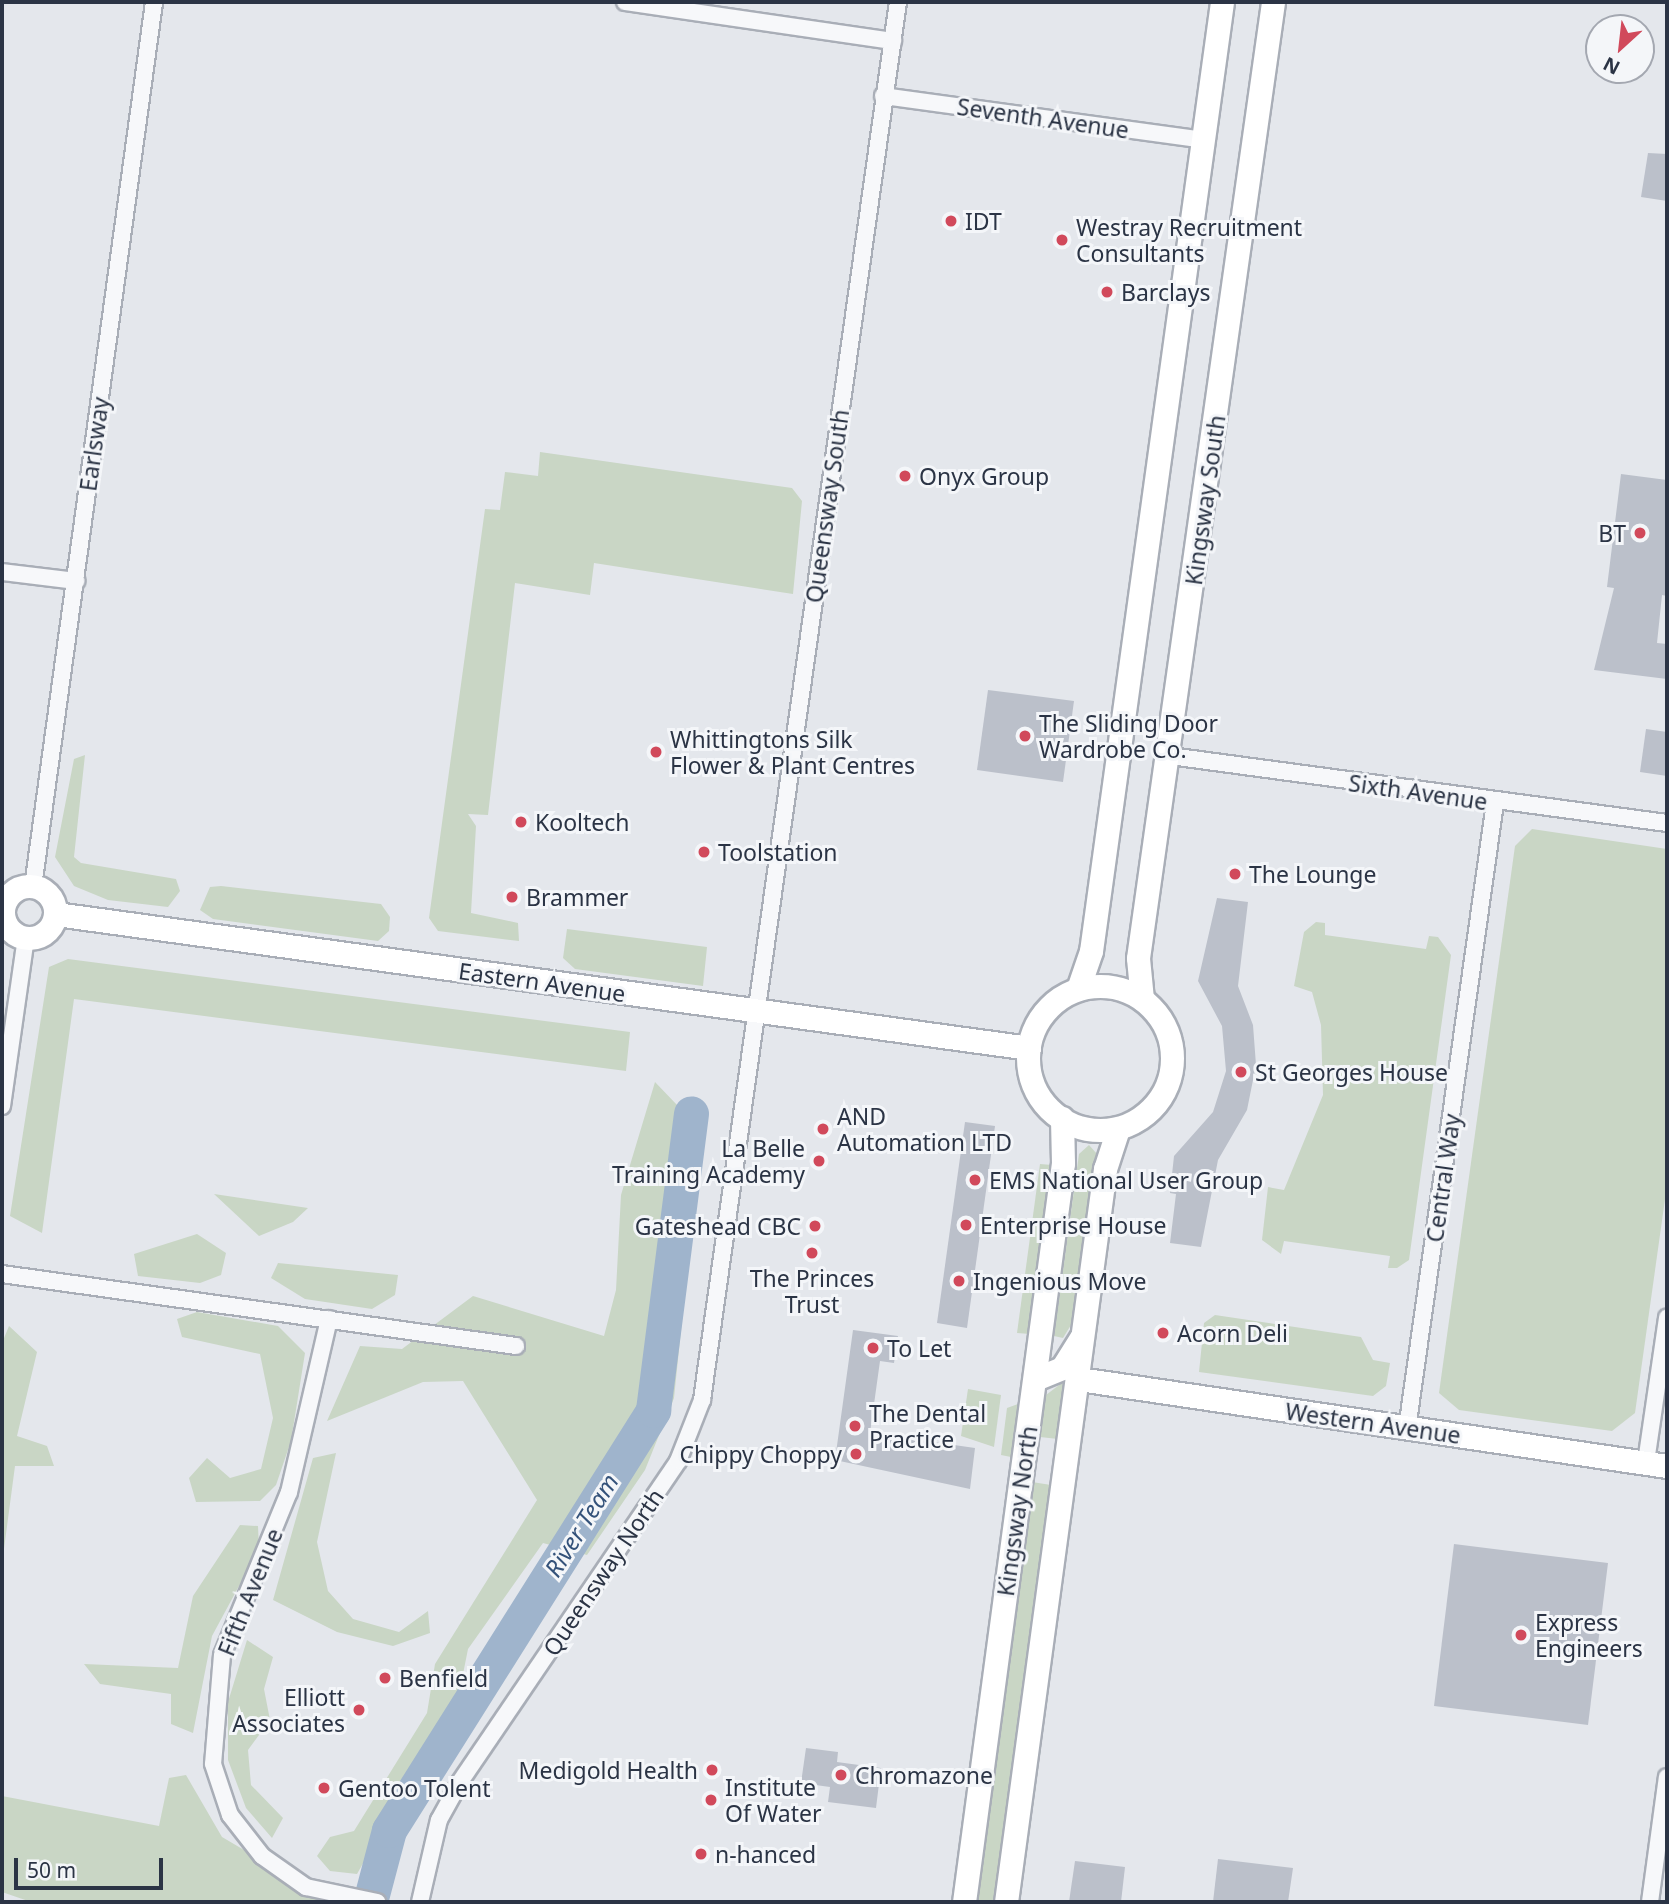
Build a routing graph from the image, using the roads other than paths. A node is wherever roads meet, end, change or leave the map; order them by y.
1 (154, 2) edge
2 (625, 2) edge
3 (898, 2) edge
4 (1222, 2) edge
5 (1273, 2) edge
6 (892, 41) junction
7 (883, 96) junction
8 (1203, 140) junction
9 (2, 572) edge
10 (76, 581) junction
11 (1170, 756) junction
12 (1495, 803) junction
13 (1667, 823) edge
14 (33, 887) junction
15 (3, 907) edge
16 (56, 914) junction
17 (26, 938) junction
18 (1079, 989) junction
19 (1142, 999) junction
20 (754, 1011) junction
21 (1029, 1048) junction
22 (2, 1106) edge
23 (1062, 1118) junction
24 (1118, 1129) junction
25 (2, 1275) edge
26 (1667, 1318) edge
27 (329, 1319) junction
28 (1085, 1332) junction
29 (516, 1346) dead end
30 (1035, 1379) junction
31 (1079, 1379) junction
32 (1407, 1429) junction
33 (1657, 1464) edge
34 (1667, 1777) edge
35 (377, 1902) edge
36 (420, 1902) edge
37 (964, 1902) edge
38 (1006, 1902) edge
39 (1650, 1902) edge

1 - 10 street, Earlsway
2 - 6 street
3 - 6 street, Queensway South
4 - 8 street
5 - 11 street, Kingsway South
6 - 7 street, Queensway South
7 - 8 street, Seventh Avenue
7 - 20 street, Queensway South
8 - 18 street
9 - 10 street
10 - 14 street, Earlsway
11 - 12 street, Sixth Avenue
11 - 19 street, Kingsway South
12 - 13 street, Sixth Avenue
12 - 32 street, Central Way
14 - 15 street
14 - 16 street
15 - 17 street
16 - 17 street
16 - 20 street, Eastern Avenue
17 - 22 street
18 - 19 street
18 - 21 street
19 - 24 street
20 - 21 street, Eastern Avenue
20 - 36 street, Queensway North
21 - 23 street
23 - 24 street
23 - 30 street, Kingsway North
24 - 28 street, Kingsway North
25 - 27 street
26 - 33 street
27 - 29 street
27 - 35 street, Fifth Avenue
28 - 30 street
28 - 31 street, Kingsway North
30 - 37 street, Kingsway North
31 - 32 street, Western Avenue
31 - 38 street, Kingsway North
32 - 33 street, Western Avenue
34 - 39 street

